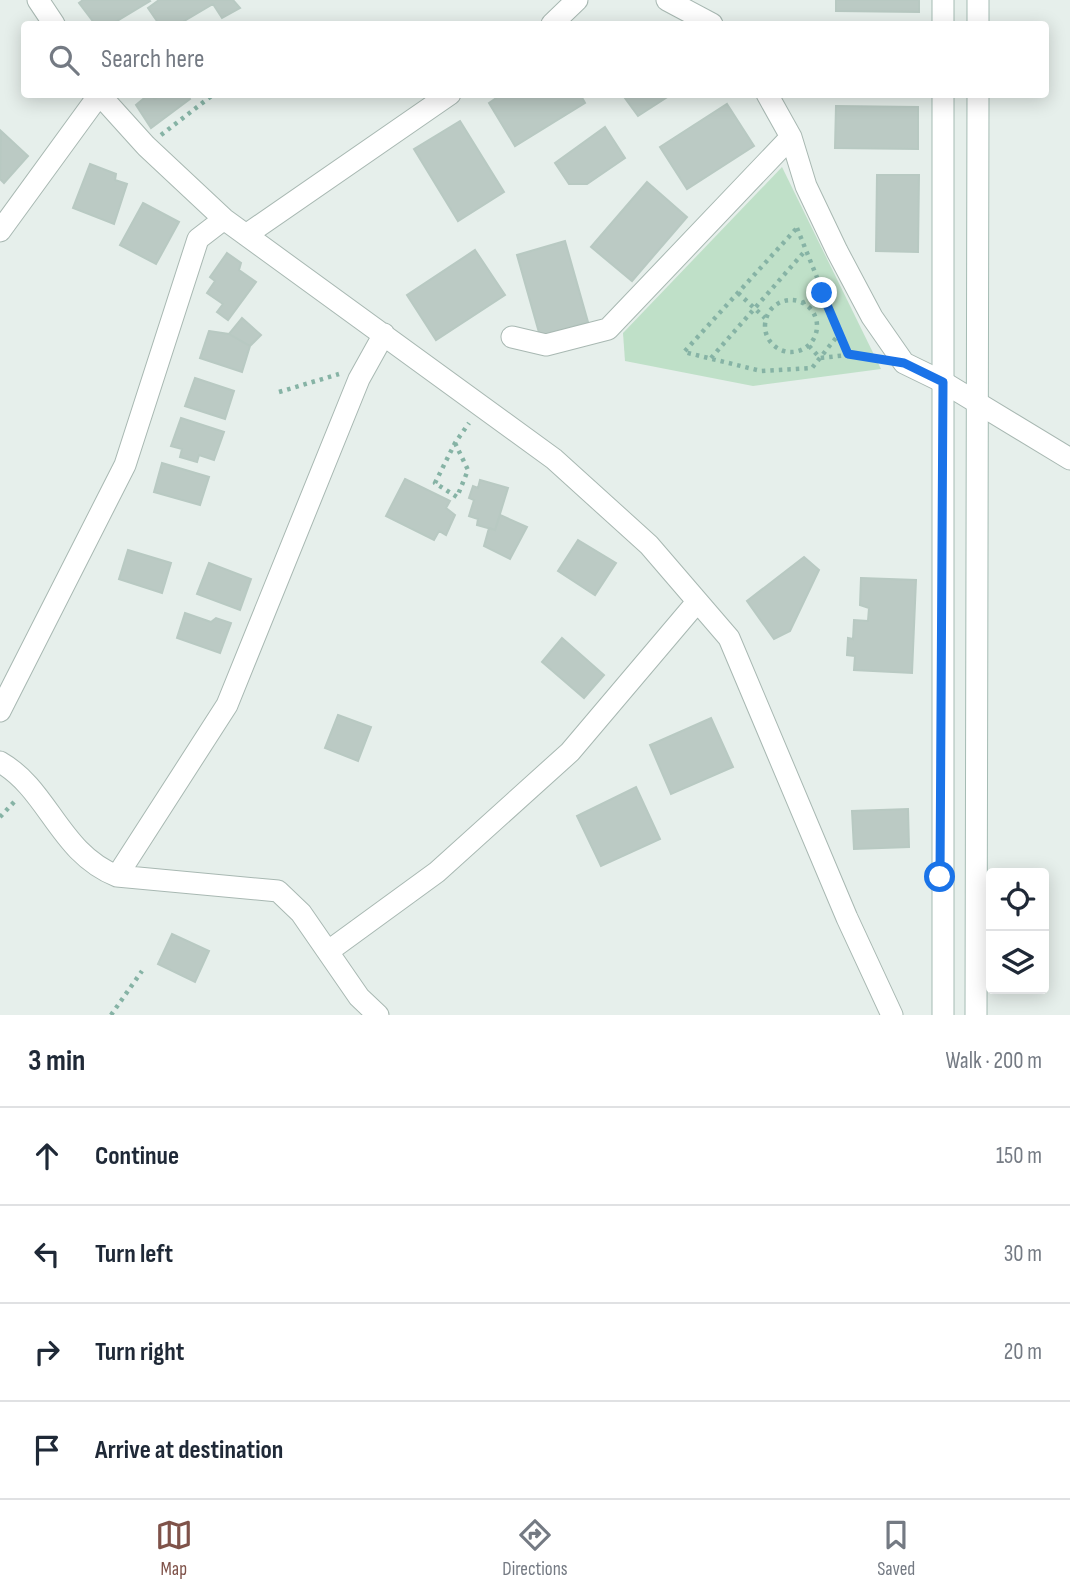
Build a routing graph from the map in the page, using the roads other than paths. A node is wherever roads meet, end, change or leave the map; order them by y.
1 (38, 0) edge
2 (577, 0) edge
3 (667, 0) edge
4 (943, 0) edge
5 (978, 0) edge
6 (52, 21) edge
7 (555, 21) edge
8 (706, 21) edge
9 (943, 21) edge
10 (978, 21) edge
11 (97, 98) edge
12 (102, 98) edge
13 (444, 98) edge
14 (768, 98) edge
15 (943, 98) edge
16 (978, 98) edge
17 (791, 137) junction
18 (224, 219) junction
19 (0, 231) edge
20 (246, 234) junction
21 (384, 334) junction
22 (512, 337) dead end
23 (943, 382) junction
24 (979, 404) junction
25 (1070, 459) edge
26 (698, 602) junction
27 (0, 710) edge
28 (0, 762) edge
29 (117, 876) junction
30 (330, 950) junction
31 (378, 1015) edge
32 (892, 1015) edge
33 (943, 1015) edge
34 (976, 1015) edge

1 - 6 street
2 - 7 street
3 - 8 street
4 - 9 street
5 - 10 street
11 - 19 street
12 - 18 street
13 - 20 street
14 - 17 street
15 - 23 street
16 - 24 street
17 - 22 street
17 - 23 street
18 - 20 street
18 - 27 street
20 - 21 street
21 - 26 street
21 - 29 street
23 - 24 street
23 - 33 street
24 - 25 street
24 - 34 street
26 - 30 street
26 - 32 street
28 - 29 street
29 - 30 street
30 - 31 street

